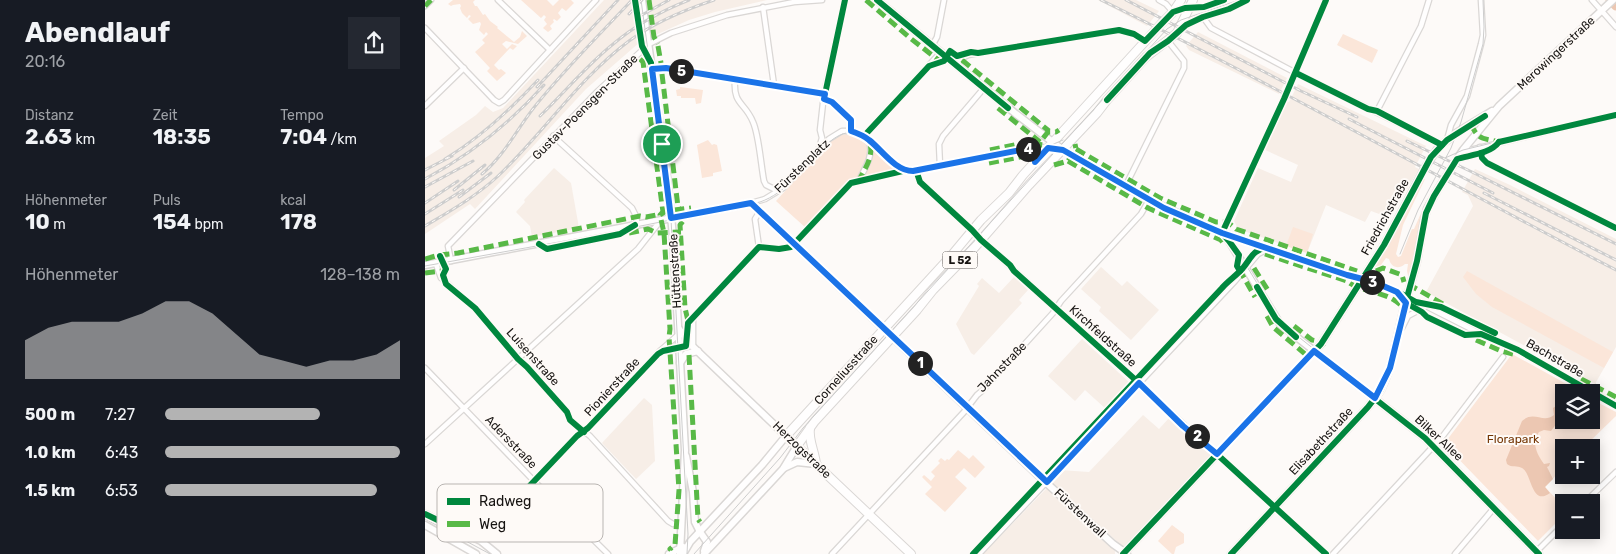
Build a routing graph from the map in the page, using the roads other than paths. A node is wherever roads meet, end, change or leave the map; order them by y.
1 (431, 0) edge
2 (498, 0) edge
3 (597, 0) edge
4 (642, 0) edge
5 (822, 0) edge
6 (845, 0) edge
7 (877, 0) edge
8 (944, 0) edge
9 (1159, 0) edge
10 (1181, 0) edge
11 (1225, 0) edge
12 (1247, 0) edge
13 (1326, 0) edge
14 (1429, 0) edge
15 (1481, 0) edge
16 (1592, 0) edge
17 (1610, 2) edge
18 (1191, 4) edge
19 (425, 6) edge
20 (763, 7) junction
21 (1601, 10) junction
22 (1174, 12) junction
23 (1203, 18) junction
24 (1183, 22) junction
25 (1616, 27) edge
26 (425, 28) edge
27 (1178, 31) junction
28 (1145, 41) junction
29 (1168, 41) junction
30 (649, 44) junction
31 (931, 46) junction
32 (550, 50) junction
33 (940, 53) junction
34 (956, 65) junction
35 (464, 68) junction
36 (652, 69) junction
37 (1296, 73) junction
38 (735, 80) junction
39 (775, 85) junction
40 (984, 88) junction
41 (824, 97) junction
42 (425, 106) edge
43 (1499, 106) junction
44 (1377, 111) junction
45 (1616, 114) edge
46 (851, 131) junction
47 (1419, 133) dead end
48 (553, 136) junction
49 (866, 138) junction
50 (1447, 140) junction
51 (1050, 145) junction
52 (1442, 145) joint
53 (1480, 147) junction
54 (1026, 149) junction
55 (819, 150) junction
56 (1063, 150) junction
57 (1461, 152) junction
58 (1035, 162) junction
59 (940, 166) junction
60 (907, 170) junction
61 (916, 170) junction
62 (857, 182) junction
63 (1125, 187) junction
64 (778, 191) junction
65 (1149, 200) junction
66 (751, 203) junction
67 (760, 211) junction
68 (991, 211) junction
69 (671, 218) junction
70 (661, 220) junction
71 (995, 224) junction
72 (638, 225) junction
73 (1616, 228) edge
74 (972, 230) junction
75 (1222, 233) junction
76 (983, 242) junction
77 (795, 244) junction
78 (759, 247) junction
79 (1270, 248) junction
80 (451, 261) junction
81 (436, 264) junction
82 (425, 265) edge
83 (1246, 268) junction
84 (1361, 279) junction
85 (1408, 297) junction
86 (1425, 307) junction
87 (1056, 308) junction
88 (883, 329) junction
89 (678, 332) junction
90 (1397, 336) junction
91 (892, 337) junction
92 (696, 348) junction
93 (1314, 350) junction
94 (1503, 357) dead end
95 (518, 359) junction
96 (680, 363) junction
97 (425, 368) edge
98 (1139, 383) junction
99 (1375, 398) junction
100 (1616, 406) edge
101 (966, 407) junction
102 (463, 409) junction
103 (810, 428) junction
104 (584, 432) junction
105 (786, 436) junction
106 (425, 444) edge
107 (1433, 445) junction
108 (797, 446) junction
109 (685, 450) junction
110 (1217, 454) junction
111 (816, 464) junction
112 (783, 469) junction
113 (1616, 472) edge
114 (535, 482) joint
115 (1047, 482) junction
116 (1593, 494) edge
117 (1275, 507) junction
118 (1494, 508) junction
119 (425, 514) edge
120 (868, 514) junction
121 (437, 520) edge
122 (681, 524) junction
123 (425, 525) edge
124 (700, 532) junction
125 (437, 533) edge
126 (1555, 534) edge
127 (451, 542) edge
128 (480, 542) edge
129 (596, 542) edge
130 (681, 552) edge
131 (1125, 553) edge
132 (1538, 553) edge
133 (476, 554) edge
134 (497, 554) edge
135 (608, 554) edge
136 (669, 554) edge
137 (703, 554) edge
138 (832, 554) edge
139 (911, 554) edge
140 (979, 554) edge
141 (1231, 554) edge
142 (1326, 554) edge
143 (1333, 554) edge
144 (1455, 554) edge

1 - 19 street
2 - 32 street
3 - 32 street
4 - 30 main road, Hüttenstraße
5 - 20 street, Gustav-Poensgen-Straße
6 - 41 street
7 - 31 main road, Bilker Allee
8 - 31 street
9 - 22 street
10 - 22 main road, L 52
11 - 18 street
12 - 23 street
13 - 37 street
14 - 44 street
15 - 50 street
16 - 21 street
17 - 21 main road, Merowingerstraße
18 - 22 street
18 - 24 main road, L 52
20 - 30 street, Gustav-Poensgen-Straße
20 - 39 street
21 - 25 street
21 - 43 main road, Merowingerstraße
22 - 24 main road
22 - 28 main road, Corneliusstraße / L 52
23 - 27 street
23 - 37 street
24 - 27 main road, L 52
26 - 35 street
27 - 29 main road, Corneliusstraße / L 52
28 - 34 street
28 - 51 main road, Corneliusstraße / L 52
29 - 56 main road, Corneliusstraße / L 52
29 - 63 street
30 - 36 main road, Hüttenstraße
30 - 48 street, Gustav-Poensgen-Straße
31 - 33 main road, Bilker Allee
32 - 35 street
33 - 34 main road, Bilker Allee
33 - 49 street
34 - 40 main road, Bilker Allee
35 - 42 street
36 - 38 street
36 - 69 main road, Hüttenstraße
37 - 44 street
37 - 75 street
38 - 39 street
38 - 64 street
39 - 41 street
40 - 51 main road, Bilker Allee
40 - 59 street
41 - 46 street
41 - 55 street
43 - 50 main road, Merowingerstraße
43 - 57 main road, Merowingerstraße
44 - 47 street
45 - 53 street
46 - 49 street
46 - 55 street, Fürstenplatz
48 - 72 street
48 - 80 street, Gustav-Poensgen-Straße
49 - 60 street
49 - 62 street
50 - 52 main road, Merowingerstraße
51 - 54 street
51 - 56 main road, Bilker Allee
51 - 58 main road, Corneliusstraße / L 52
52 - 84 main road, Friedrichstraße
53 - 57 street
53 - 73 street
54 - 58 street
54 - 59 street
55 - 64 street, Fürstenplatz
56 - 63 main road, Bilker Allee
56 - 71 main road, Corneliusstraße / L 52
57 - 85 main road, Merowingerstraße
58 - 68 main road, Corneliusstraße / L 52
59 - 61 street
60 - 61 street
60 - 62 street
61 - 74 street
62 - 77 street
63 - 65 main road, Bilker Allee
64 - 66 street, Fürstenplatz
65 - 75 main road, Bilker Allee
65 - 87 street, Jahnstraße
66 - 67 main road
66 - 69 main road
67 - 77 main road
67 - 78 street
68 - 71 main road
68 - 74 main road, Corneliusstraße / L 52
69 - 70 main road
69 - 89 main road, Hüttenstraße
70 - 72 main road
70 - 95 street
71 - 76 main road, Corneliusstraße / L 52
72 - 80 main road
74 - 88 main road, Corneliusstraße / L 52
75 - 79 main road, Bachstraße
75 - 83 main road, Bilker Allee
76 - 87 street, Kirchfeldstraße
76 - 91 main road, Corneliusstraße / L 52
77 - 78 street
77 - 88 main road, Fürstenwall
78 - 92 street
79 - 83 street
79 - 84 main road, Bachstraße
80 - 81 main road
81 - 82 main road
81 - 95 street, Luisenstraße
83 - 93 main road, Bilker Allee
83 - 98 street
84 - 85 main road, Bachstraße
84 - 93 main road, Friedrichstraße
85 - 86 street, Bachstraße
85 - 90 main road, Elisabethstraße
86 - 90 street
86 - 100 street, Bachstraße
87 - 98 street, Kirchfeldstraße
87 - 101 street, Jahnstraße
88 - 91 main road, Fürstenwall
88 - 105 main road, Corneliusstraße / L 52
89 - 92 main road, Herzogstraße
89 - 96 main road, Hüttenstraße
89 - 104 street, Pionierstraße
90 - 99 main road, Elisabethstraße
91 - 101 main road, Fürstenwall
91 - 103 main road, Corneliusstraße / L 52
92 - 96 main road
92 - 105 main road, Herzogstraße
93 - 99 main road, Bilker Allee
93 - 110 main road, Friedrichstraße
94 - 107 street
95 - 102 street
95 - 104 street, Luisenstraße
96 - 109 main road, Hüttenstraße
97 - 102 street, Adersstraße
98 - 110 street, Kirchfeldstraße
98 - 115 street
99 - 107 main road, Bilker Allee
99 - 117 main road, Elisabethstraße
101 - 115 main road, Fürstenwall
101 - 120 street, Jahnstraße
102 - 106 street
102 - 114 street, Adersstraße
103 - 108 main road, Corneliusstraße / L 52
103 - 111 main road
104 - 114 street, Pionierstraße
104 - 122 street, Luisenstraße
105 - 108 main road, Herzogstraße
105 - 124 main road, Corneliusstraße / L 52
107 - 118 main road, Bilker Allee
107 - 143 street
108 - 111 main road, Herzogstraße
108 - 112 main road, Corneliusstraße / L 52
109 - 122 main road, Hüttenstraße
109 - 124 main road, Hüttenstraße
110 - 117 street, Kirchfeldstraße
110 - 131 main road, Friedrichstraße
111 - 112 main road
111 - 120 main road, Herzogstraße
112 - 137 main road, Corneliusstraße / L 52
113 - 116 street
115 - 131 main road, Fürstenwall
115 - 140 street
117 - 141 main road, Elisabethstraße
117 - 142 street, Kirchfeldstraße
118 - 132 main road, Bilker Allee
118 - 144 street
119 - 121 main road
120 - 138 street, Jahnstraße
120 - 139 main road, Herzogstraße
122 - 130 main road, Hüttenstraße
123 - 125 main road
124 - 130 main road, Corneliusstraße / L 52
124 - 137 main road, Hüttenstraße
126 - 132 street
127 - 133 main road
128 - 134 main road
129 - 135 street, Adersstraße
130 - 136 main road, L 52

